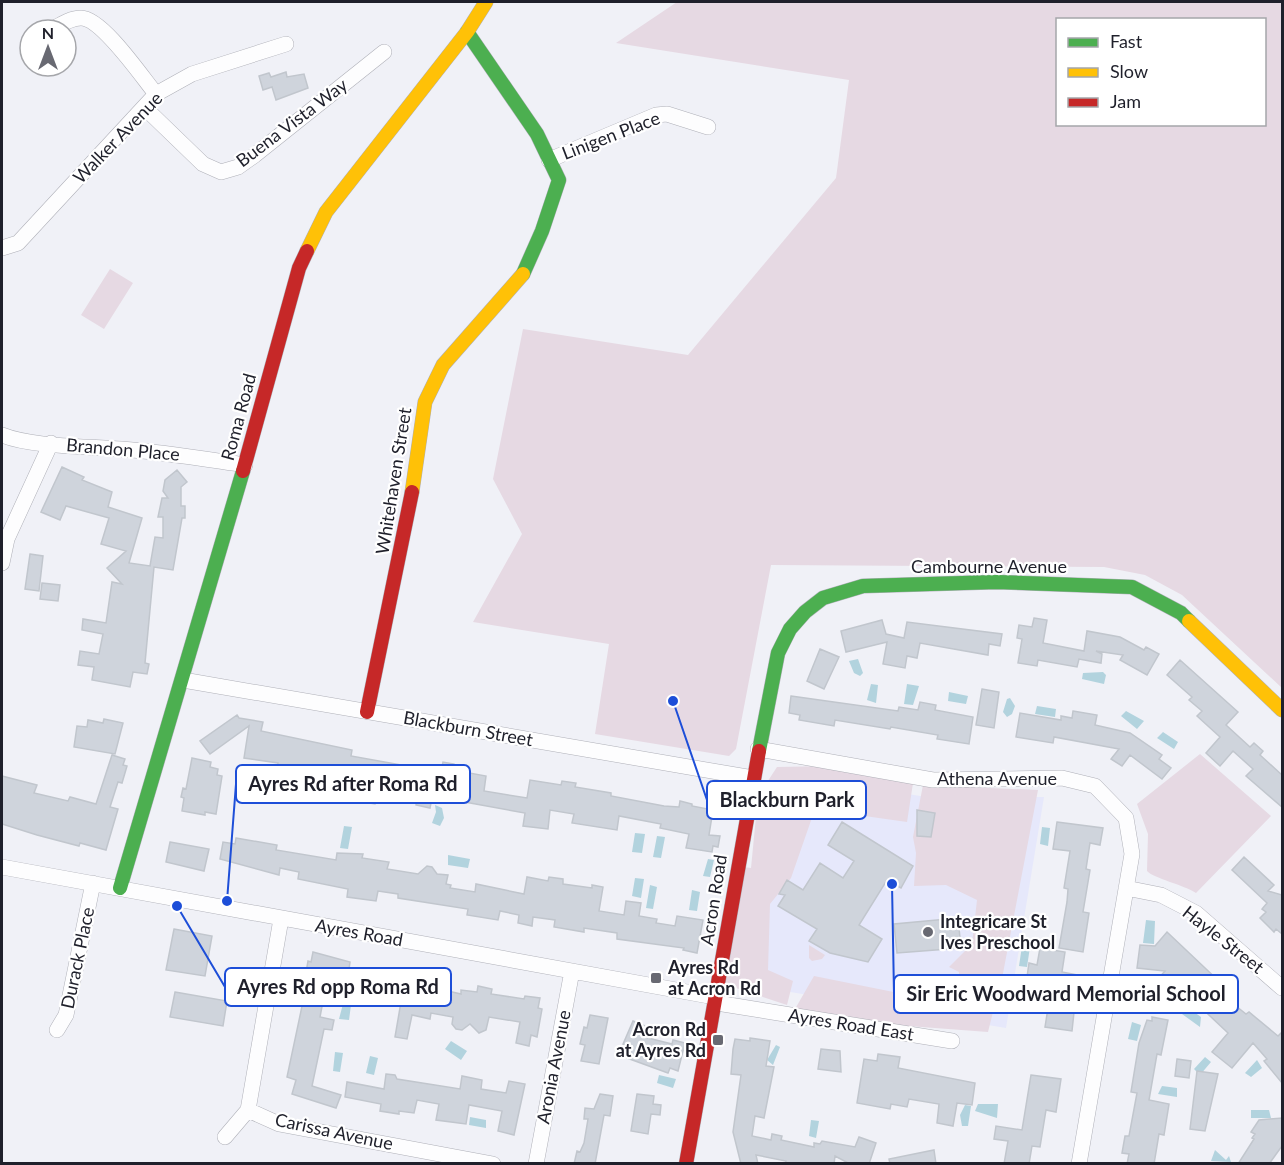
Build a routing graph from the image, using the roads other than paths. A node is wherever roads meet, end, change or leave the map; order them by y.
1 (486, 2) edge
2 (78, 18) edge
3 (466, 32) junction
4 (286, 44) dead end
5 (384, 52) dead end
6 (156, 94) junction
7 (145, 108) junction
8 (708, 126) dead end
9 (549, 160) junction
10 (2, 248) edge
11 (2, 435) edge
12 (51, 443) junction
13 (245, 465) junction
14 (2, 563) edge
15 (183, 680) junction
16 (1282, 710) edge
17 (367, 712) junction
18 (758, 749) junction
19 (753, 778) junction
20 (2, 867) edge
21 (93, 883) junction
22 (120, 888) junction
23 (1126, 888) junction
24 (281, 919) junction
25 (572, 970) junction
26 (1282, 988) edge
27 (716, 1000) junction
28 (57, 1030) dead end
29 (952, 1041) dead end
30 (248, 1110) junction
31 (225, 1137) dead end
32 (493, 1164) edge
33 (536, 1164) edge
34 (686, 1164) edge
35 (1079, 1164) edge

1 - 3 street, Roma Road
2 - 6 street
3 - 9 street, Whitehaven Street
3 - 13 street, Roma Road
4 - 6 street, Walker Avenue
5 - 7 street, Buena Vista Way
6 - 7 street, Walker Avenue
7 - 10 street, Walker Avenue
8 - 9 street, Linigen Place
9 - 17 street, Whitehaven Street
11 - 12 street, Brandon Place
12 - 13 street, Brandon Place
12 - 14 street
13 - 15 street, Roma Road
15 - 17 street, Blackburn Street
15 - 22 street, Roma Road
16 - 18 street, Cambourne Avenue
17 - 19 street, Blackburn Street
18 - 19 street, Acron Road
18 - 23 street, Athena Avenue
19 - 27 street, Acron Road
20 - 21 street, Ayres Road
21 - 22 street, Ayres Road
21 - 28 street, Durack Place
22 - 24 street, Ayres Road
23 - 26 street, Hayle Street
23 - 35 street, Athena Avenue
24 - 25 street, Ayres Road
24 - 30 street
25 - 27 street, Ayres Road
25 - 33 street, Aronia Avenue
27 - 29 street, Ayres Road East
27 - 34 street, Acron Road
30 - 31 street
30 - 32 street, Carissa Avenue

